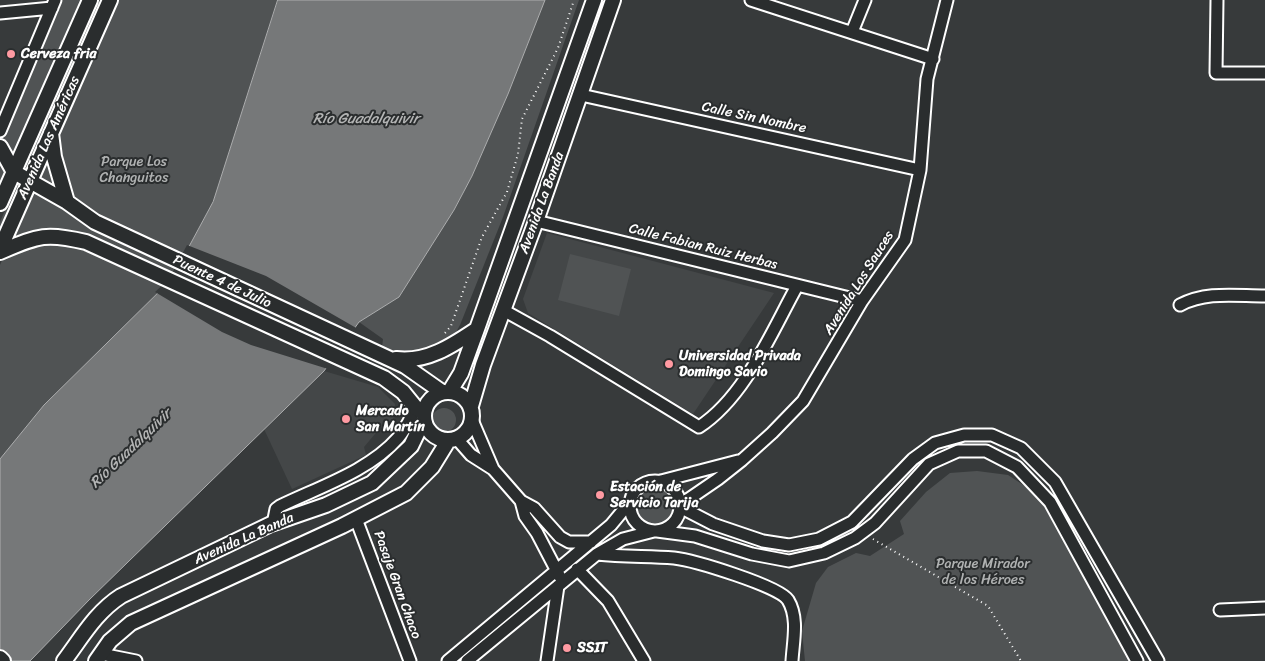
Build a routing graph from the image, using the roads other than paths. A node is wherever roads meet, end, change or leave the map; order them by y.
1 (90, 0) edge
2 (110, 0) edge
3 (594, 0) edge
4 (613, 0) edge
5 (751, 0) edge
6 (865, 0) edge
7 (947, 0) edge
8 (1217, 0) edge
9 (53, 4) edge
10 (0, 13) edge
11 (852, 32) junction
12 (933, 59) junction
13 (1265, 73) edge
14 (581, 95) junction
15 (0, 131) edge
16 (51, 133) junction
17 (0, 147) edge
18 (920, 170) junction
19 (14, 172) junction
20 (30, 182) junction
21 (67, 202) junction
22 (0, 204) edge
23 (536, 221) junction
24 (0, 250) edge
25 (797, 286) junction
26 (1265, 296) edge
27 (862, 301) junction
28 (1180, 305) dead end
29 (503, 310) junction
30 (478, 329) junction
31 (379, 355) junction
32 (446, 392) junction
33 (421, 413) junction
34 (471, 413) junction
35 (453, 440) junction
36 (742, 460) junction
37 (493, 469) junction
38 (661, 482) junction
39 (521, 501) junction
40 (630, 502) junction
41 (680, 506) junction
42 (356, 519) junction
43 (273, 524) junction
44 (656, 531) junction
45 (591, 542) junction
46 (597, 554) junction
47 (577, 569) junction
48 (555, 571) junction
49 (561, 583) junction
50 (1265, 608) edge
51 (1220, 610) dead end
52 (99, 657) edge
53 (0, 658) edge
54 (3, 661) edge
55 (64, 661) edge
56 (136, 661) edge
57 (410, 661) edge
58 (448, 661) edge
59 (467, 661) edge
60 (547, 661) edge
61 (644, 661) edge
62 (792, 661) edge
63 (1137, 661) edge
64 (1158, 661) edge

1 - 19 main road, Avenida Las Américas
2 - 16 main road, Avenida Las Américas
3 - 30 main road, Avenida La Banda
4 - 14 main road, Avenida La Banda
5 - 11 street
6 - 11 street
7 - 12 street, Avenida Los Sauces
8 - 13 street
9 - 10 street
9 - 15 street
11 - 12 street
12 - 18 street, Avenida Los Sauces
14 - 18 street, Calle Sin Nombre
14 - 23 main road, Avenida La Banda
16 - 20 main road, Avenida Las Américas
16 - 21 main road
17 - 19 main road
18 - 27 street, Avenida Los Sauces
19 - 20 main road, Puente 4 de Julio
19 - 22 main road, Avenida Las Américas
20 - 21 main road, Puente 4 de Julio
20 - 24 main road, Avenida Las Américas
21 - 31 main road, Puente 4 de Julio
23 - 25 street, Calle Fabian Ruiz Herbas
23 - 29 main road, Avenida La Banda
24 - 33 main road, Puente 4 de Julio
25 - 27 street, Calle Fabian Ruiz Herbas
25 - 29 street
26 - 28 street
27 - 36 street, Avenida Los Sauces
29 - 34 main road, Avenida La Banda
30 - 31 main road
30 - 32 main road, Avenida La Banda
31 - 32 main road, Puente 4 de Julio
32 - 33 main road
32 - 34 main road
33 - 35 main road
33 - 43 street
33 - 43 main road, Avenida La Banda
34 - 35 main road
34 - 37 street
35 - 37 street
35 - 42 main road, Avenida La Banda
36 - 38 street, Avenida Los Sauces
36 - 41 street, Avenida Los Sauces
37 - 39 street
38 - 40 street
38 - 41 street
39 - 45 street
39 - 48 street
40 - 44 street
40 - 45 street
41 - 44 street
41 - 64 street
42 - 52 main road, Avenida La Banda
42 - 57 street, Pasaje Gran Chaco
43 - 55 main road, Avenida La Banda
44 - 46 street
44 - 63 street
45 - 48 street
46 - 47 street
46 - 62 street
47 - 49 street
47 - 61 street
48 - 49 street
48 - 58 street
49 - 59 street
49 - 60 street
50 - 51 street
52 - 56 street
53 - 54 main road

